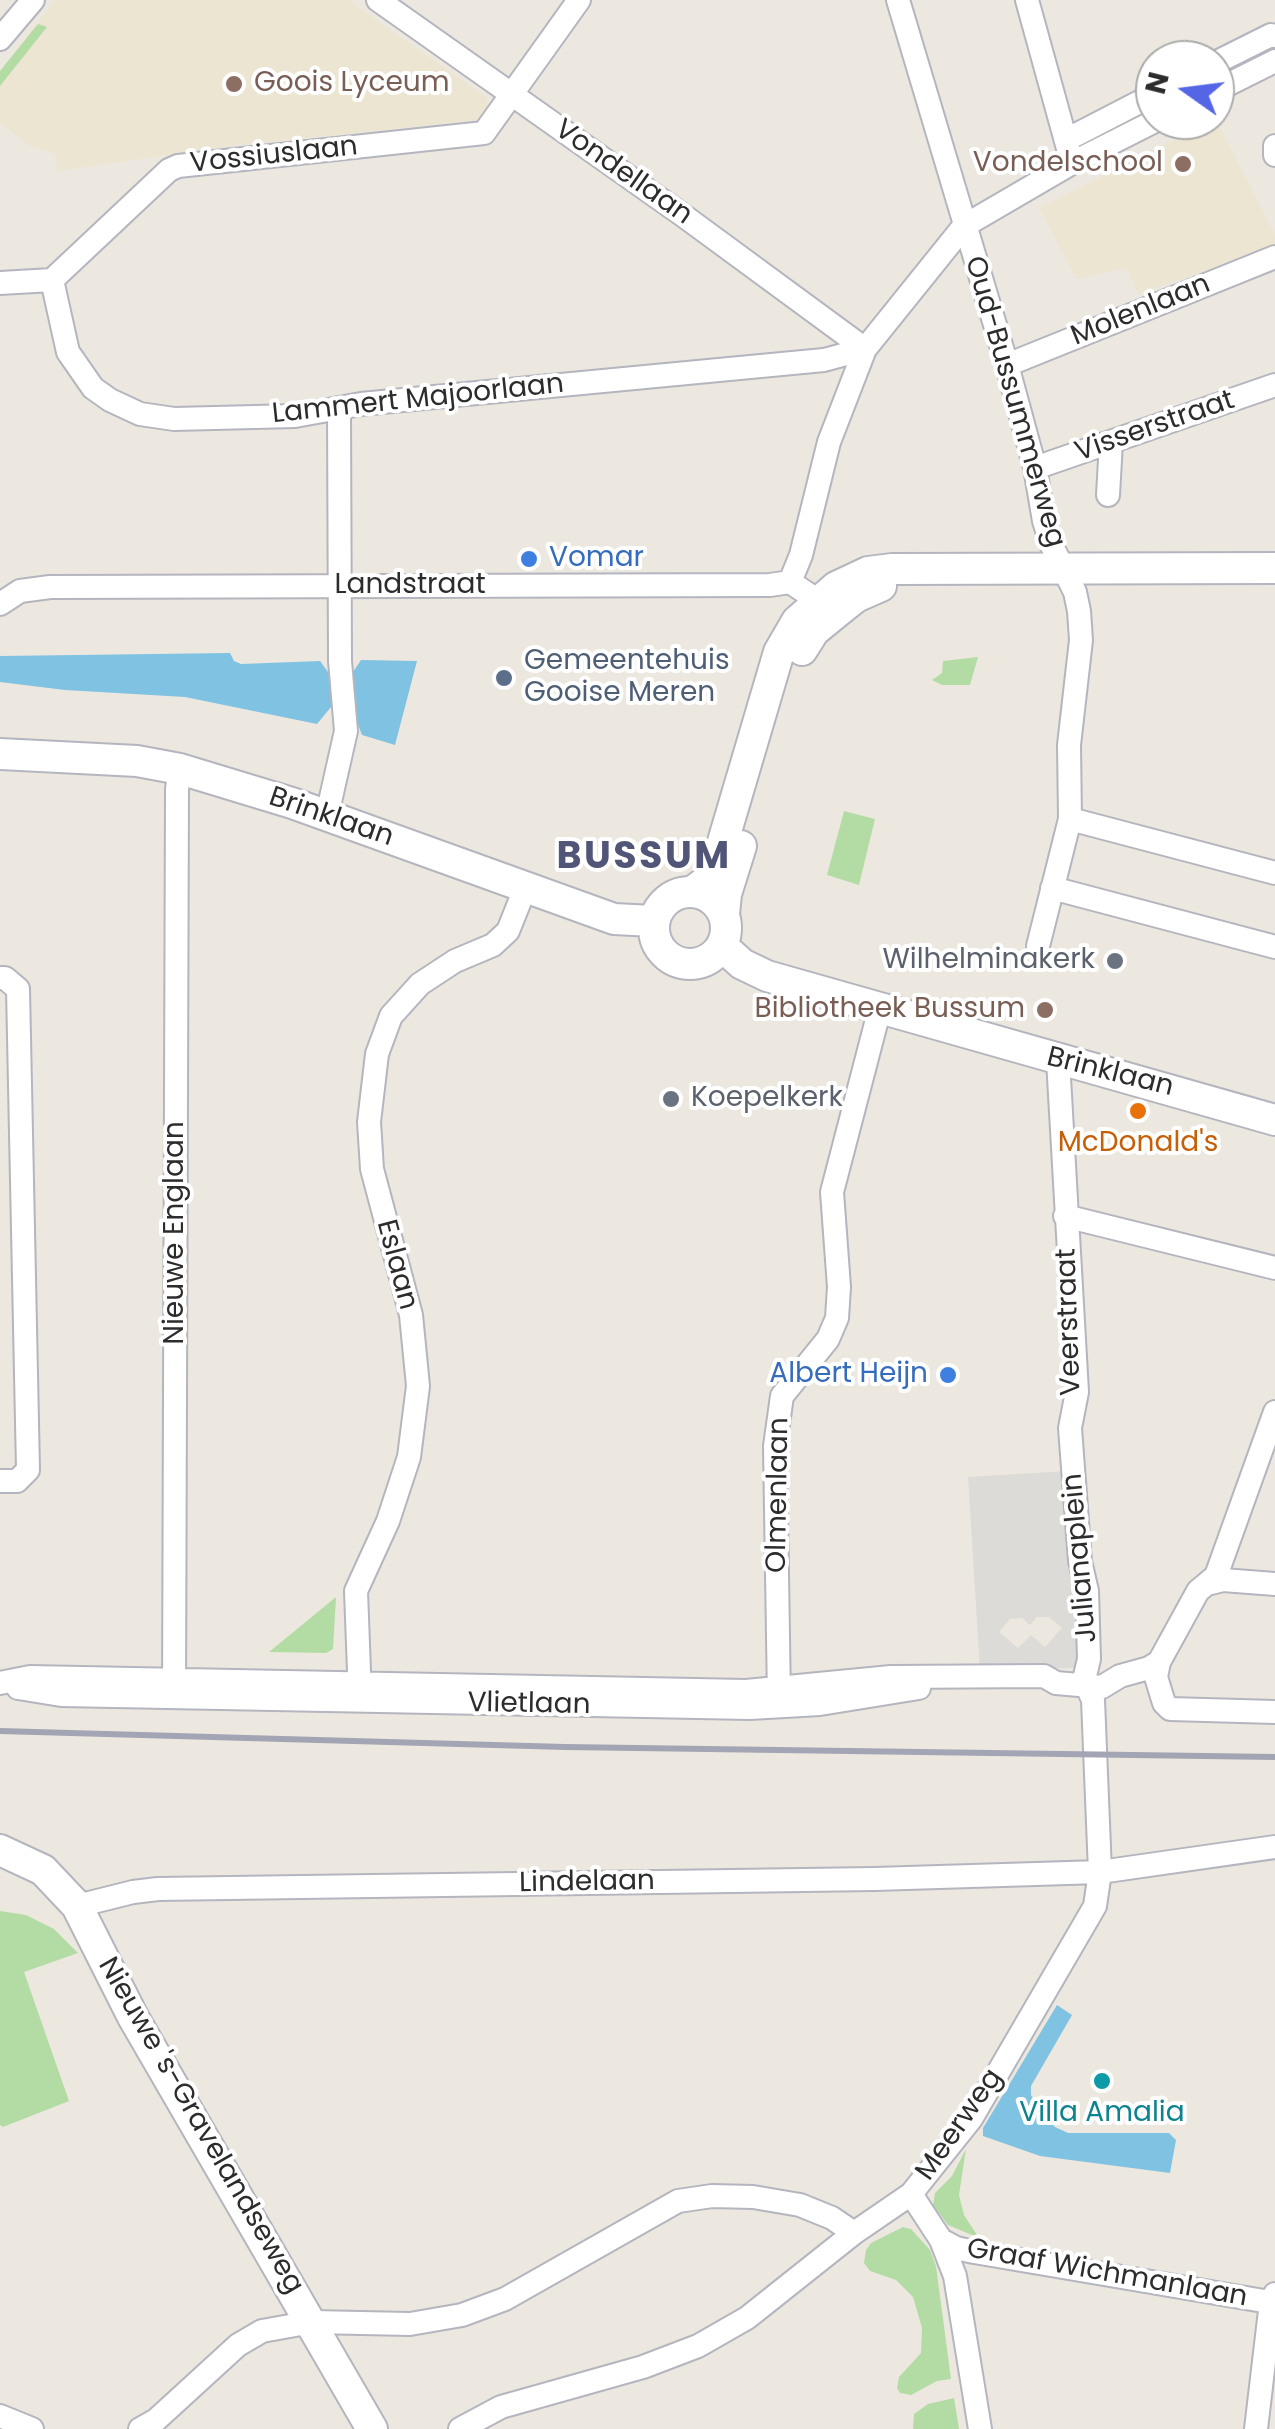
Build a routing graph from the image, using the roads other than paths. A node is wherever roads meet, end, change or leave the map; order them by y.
1 (33, 0) edge
2 (378, 0) edge
3 (579, 0) edge
4 (898, 0) edge
5 (1027, 0) edge
6 (1275, 36) edge
7 (0, 39) edge
8 (1235, 53) edge
9 (1275, 61) edge
10 (1235, 81) edge
11 (514, 95) junction
12 (1135, 104) edge
13 (1135, 131) edge
14 (1066, 140) junction
15 (1275, 146) edge
16 (1275, 155) edge
17 (1072, 163) junction
18 (964, 226) junction
19 (1275, 256) edge
20 (52, 280) junction
21 (0, 283) edge
22 (865, 349) junction
23 (1007, 365) junction
24 (1275, 386) edge
25 (339, 409) junction
26 (1111, 442) junction
27 (1035, 468) junction
28 (1108, 494) dead end
29 (1062, 568) junction
30 (1275, 568) edge
31 (790, 582) junction
32 (341, 586) junction
33 (0, 604) edge
34 (827, 607) junction
35 (0, 754) edge
36 (180, 770) junction
37 (1070, 814) junction
38 (327, 815) junction
39 (1275, 873) edge
40 (526, 886) junction
41 (1052, 888) junction
42 (693, 891) junction
43 (724, 914) junction
44 (654, 921) junction
45 (722, 946) junction
46 (1038, 946) dead end
47 (1275, 947) edge
48 (0, 978) edge
49 (880, 1008) junction
50 (1058, 1060) junction
51 (1275, 1120) edge
52 (1065, 1216) junction
53 (1275, 1268) edge
54 (1275, 1412) edge
55 (1070, 1428) joint
56 (0, 1480) edge
57 (1211, 1583) junction
58 (1275, 1584) edge
59 (1148, 1667) junction
60 (0, 1683) edge
61 (1086, 1687) junction
62 (174, 1689) junction
63 (360, 1694) junction
64 (779, 1697) junction
65 (1275, 1712) edge
66 (1271, 1847) edge
67 (0, 1850) edge
68 (1100, 1872) junction
69 (77, 1906) junction
70 (911, 2194) junction
71 (854, 2233) junction
72 (941, 2240) junction
73 (1274, 2300) edge
74 (312, 2322) junction
75 (0, 2416) edge
76 (32, 2429) edge
77 (140, 2429) edge
78 (372, 2429) edge
79 (460, 2429) edge
80 (980, 2429) edge
81 (1256, 2429) edge

1 - 7 street
2 - 11 street, Vondellaan
3 - 11 street, Vossiuslaan
4 - 18 street, Oud-Bussummerweg
5 - 14 street
6 - 8 street
9 - 10 street
11 - 20 street, Vossiuslaan
11 - 22 street, Vondellaan
12 - 14 street
13 - 17 street
14 - 17 street
15 - 16 street
17 - 18 street
18 - 22 street
18 - 23 street, Oud-Bussummerweg
19 - 23 street, Molenlaan
20 - 21 street
20 - 25 street, Lammert Majoorlaan
22 - 25 street, Lammert Majoorlaan
22 - 31 street
23 - 27 street, Oud-Bussummerweg
24 - 26 street, Visserstraat
25 - 32 street
26 - 27 street, Visserstraat
26 - 28 street
27 - 29 street, Oud-Bussummerweg
29 - 30 street
29 - 34 street
29 - 37 street, Oud-Bussummerweg
31 - 32 street, Landstraat
31 - 34 street
32 - 33 street, Landstraat
32 - 38 street
34 - 42 street
34 - 43 street
35 - 36 street, Brinklaan
36 - 38 street, Brinklaan
36 - 62 street, Nieuwe Englaan
37 - 39 street
37 - 41 street, Oud-Bussummerweg
38 - 40 street, Brinklaan
40 - 44 street, Brinklaan
40 - 63 street, Eslaan
41 - 46 street, Oud-Bussummerweg
41 - 47 street
42 - 43 street
42 - 44 street
43 - 45 street
44 - 45 street
45 - 49 street, Brinklaan
48 - 56 street
49 - 50 street, Brinklaan
49 - 64 street, Olmenlaan
50 - 51 street, Brinklaan
50 - 52 street, Veerstraat
52 - 53 street
52 - 55 street, Veerstraat
54 - 57 street
55 - 61 street, Julianaplein
57 - 58 street
57 - 59 street
59 - 61 street
59 - 65 street
60 - 62 street, Vlietlaan
61 - 64 street, Vlietlaan
61 - 68 street, Meerweg
62 - 63 street, Vlietlaan
63 - 64 street, Vlietlaan
66 - 68 street, Lindelaan
67 - 69 street, Nieuwe 's-Gravelandseweg
68 - 69 street, Lindelaan
68 - 70 street, Meerweg
69 - 74 street, Nieuwe 's-Gravelandseweg
70 - 71 street, Meerweg
70 - 72 street
71 - 74 street
71 - 79 street, Meerweg
72 - 73 street, Graaf Wichmanlaan
72 - 80 street
73 - 81 street
74 - 77 street
74 - 78 street, Nieuwe 's-Gravelandseweg
75 - 76 street

